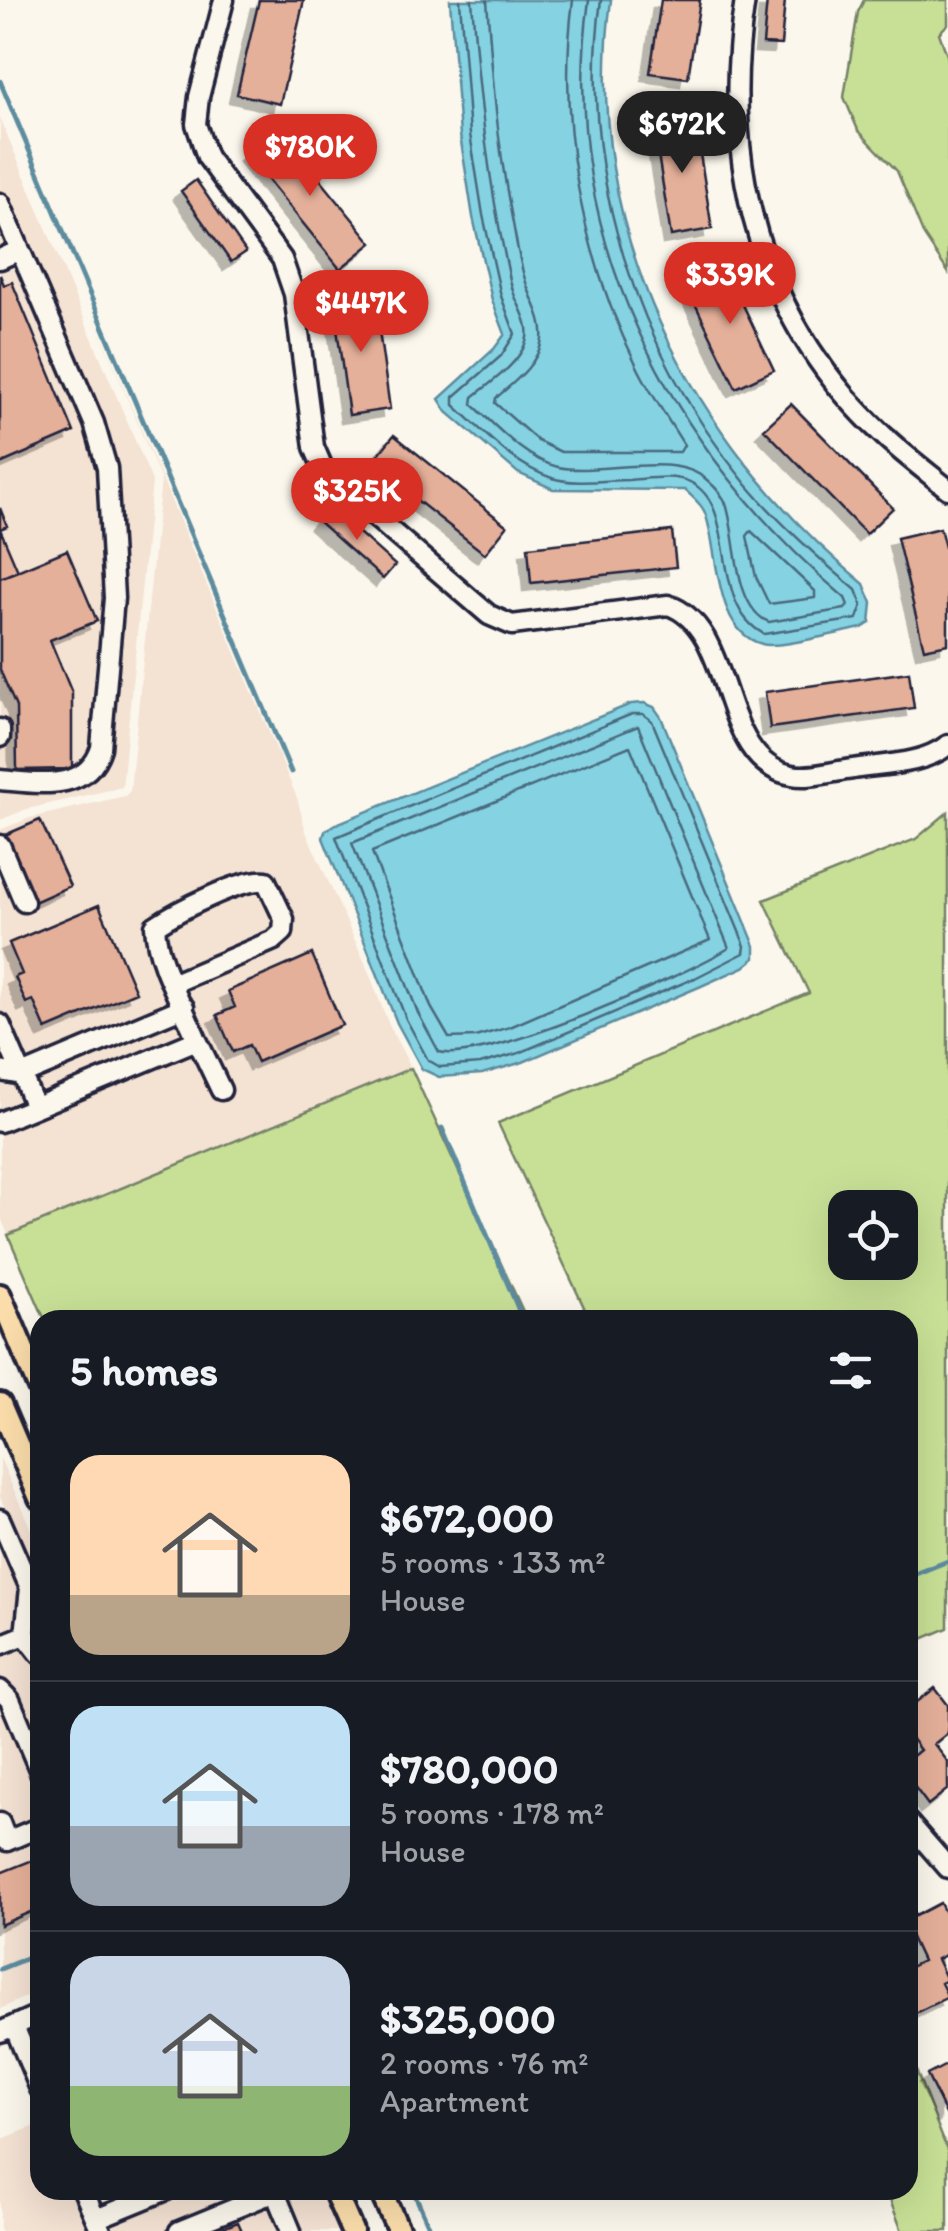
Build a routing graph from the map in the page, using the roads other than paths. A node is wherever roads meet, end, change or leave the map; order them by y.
1 (224, 0) edge
2 (745, 0) edge
3 (0, 203) edge
4 (20, 250) junction
5 (0, 259) edge
6 (948, 489) edge
7 (0, 729) edge
8 (0, 737) edge
9 (948, 745) edge
10 (0, 780) edge
11 (0, 845) edge
12 (24, 902) dead end
13 (174, 983) junction
14 (184, 1008) junction
15 (0, 1024) edge
16 (197, 1040) junction
17 (0, 1071) edge
18 (22, 1075) junction
19 (221, 1090) dead end
20 (35, 1107) junction
21 (0, 1122) edge
22 (1, 1299) edge
23 (30, 1367) edge
24 (0, 1404) edge
25 (30, 1474) edge
26 (0, 1519) edge
27 (25, 1635) junction
28 (30, 1641) edge
29 (0, 1645) edge
30 (0, 1690) edge
31 (30, 1748) edge
32 (0, 1823) edge
33 (30, 1831) edge
34 (918, 1834) edge
35 (948, 1868) edge
36 (30, 2019) edge
37 (7, 2029) edge
38 (30, 2059) edge
39 (87, 2200) edge
40 (134, 2200) edge
41 (253, 2200) edge
42 (278, 2200) edge
43 (338, 2200) edge
44 (385, 2200) edge
45 (98, 2225) edge
46 (180, 2231) edge
47 (291, 2231) edge
48 (352, 2231) edge
49 (399, 2231) edge

1 - 9 street
2 - 6 street
3 - 4 street
4 - 5 street
4 - 10 street
7 - 8 street
11 - 12 street
13 - 13 street
13 - 14 street
14 - 16 street
14 - 18 street
15 - 18 street
16 - 19 street
16 - 20 street
17 - 18 street
18 - 20 street
20 - 21 street
22 - 23 main road
24 - 25 main road
26 - 27 street
27 - 28 street
27 - 29 street
30 - 31 street
32 - 33 street
34 - 35 street
36 - 37 street
37 - 38 street
39 - 45 street
40 - 45 street
41 - 46 street
42 - 47 street
43 - 48 main road
44 - 49 main road

